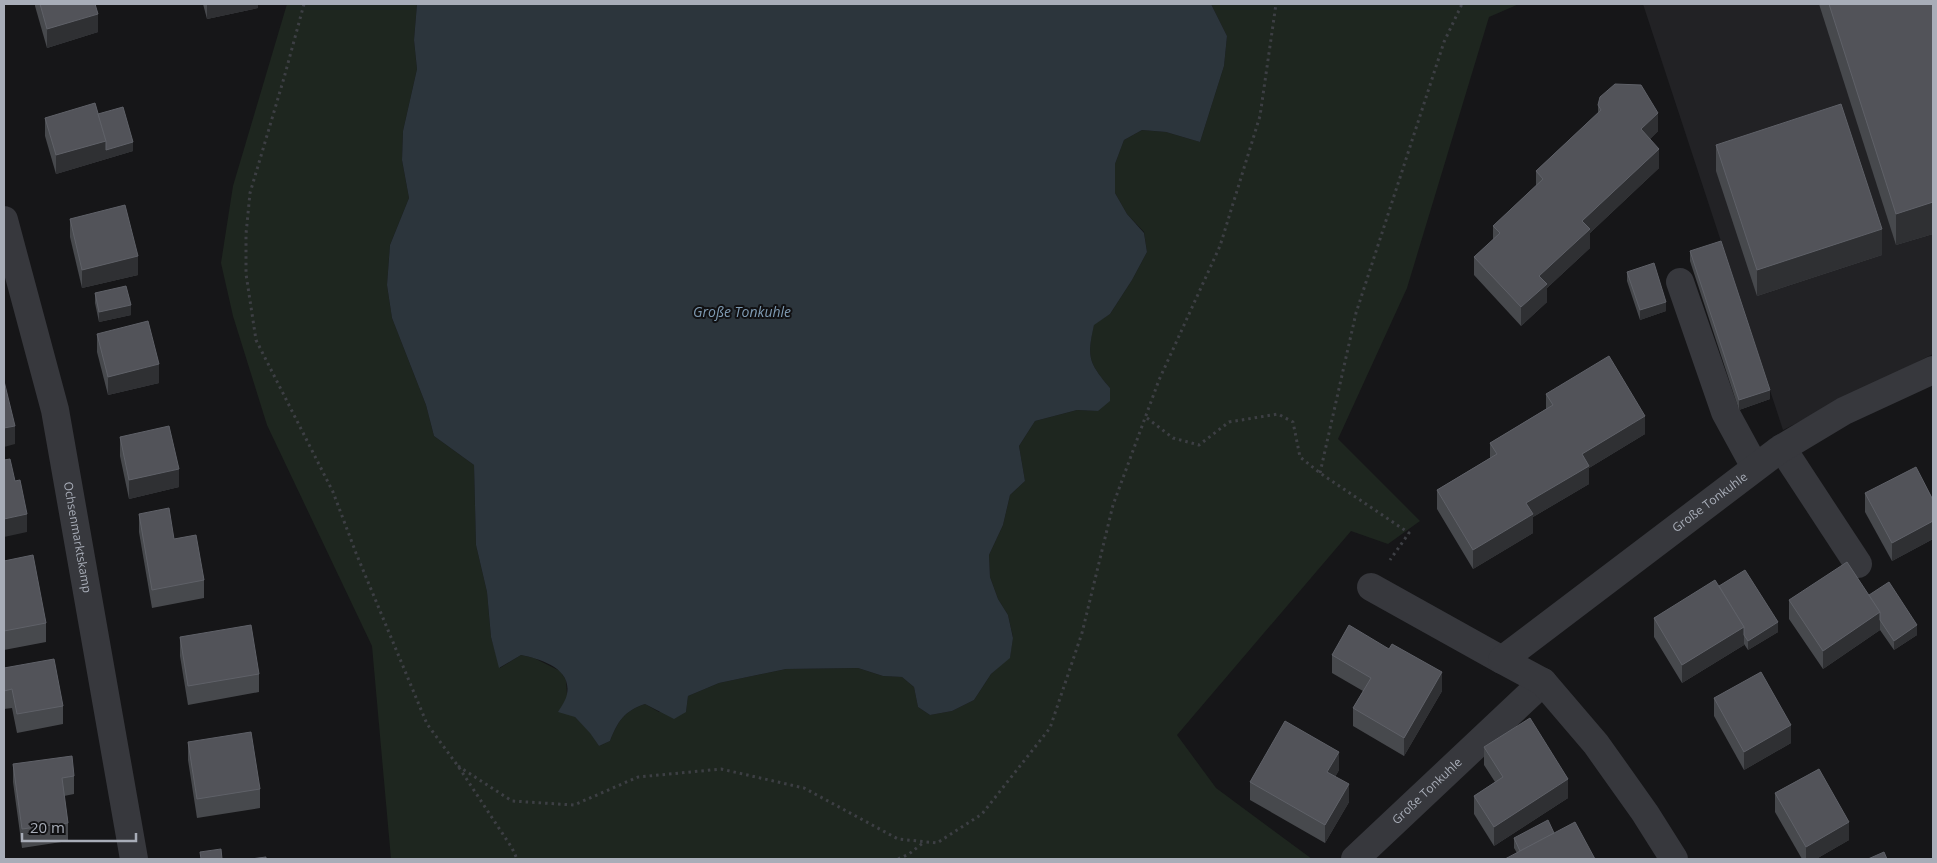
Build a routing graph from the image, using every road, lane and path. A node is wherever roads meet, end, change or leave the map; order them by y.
1 (304, 4) edge
2 (1276, 4) edge
3 (1462, 4) edge
4 (4, 220) edge
5 (1680, 282) dead end
6 (1933, 370) edge
7 (1147, 418) junction
8 (1782, 448) junction
9 (1755, 467) junction
10 (1320, 473) junction
11 (1409, 533) dead end
12 (1858, 564) dead end
13 (1371, 587) dead end
14 (1502, 660) junction
15 (1543, 682) junction
16 (458, 766) junction
17 (924, 842) junction
18 (134, 859) edge
19 (517, 859) edge
20 (898, 859) edge
21 (1355, 859) edge
22 (1674, 859) edge

1 - 16 path
2 - 7 path
3 - 10 path
4 - 18 street, Ochsenmarktskamp
5 - 9 street
6 - 8 street, Große Tonkuhle
7 - 10 path
7 - 17 path
8 - 9 street, Große Tonkuhle
8 - 12 street
9 - 14 street, Große Tonkuhle
10 - 11 path
13 - 14 street
14 - 15 street
15 - 21 street, Große Tonkuhle
15 - 22 street
16 - 17 path
16 - 19 path
17 - 20 path

